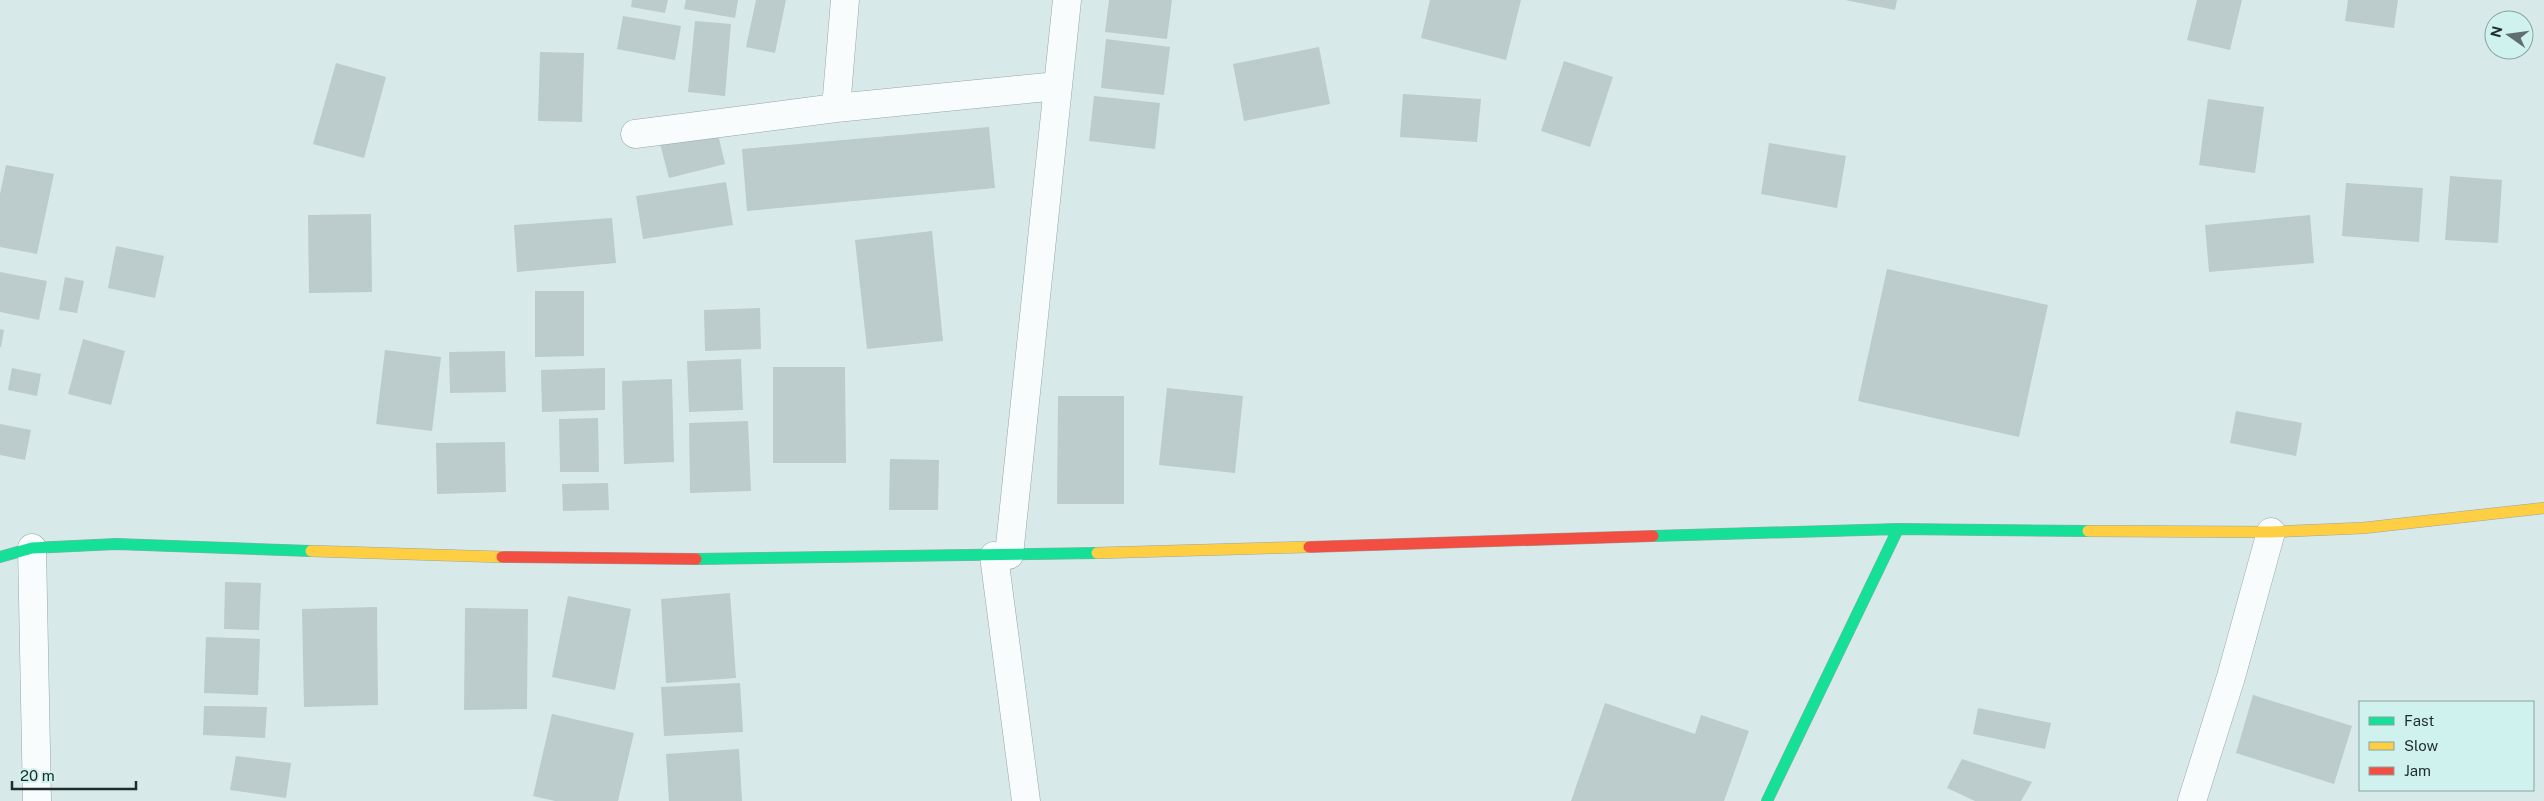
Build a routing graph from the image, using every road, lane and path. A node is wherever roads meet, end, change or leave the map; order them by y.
1 (845, 0) edge
2 (1067, 0) edge
3 (1057, 86) junction
4 (836, 108) junction
5 (635, 134) dead end
6 (2544, 508) edge
7 (1898, 529) junction
8 (2271, 532) junction
9 (32, 548) junction
10 (1002, 556) junction
11 (0, 557) edge
12 (37, 801) edge
13 (1026, 801) edge
14 (1767, 801) edge
15 (2192, 801) edge

1 - 4 street
2 - 3 street
3 - 4 street
3 - 10 street
4 - 5 street
6 - 8 street
7 - 8 street
7 - 10 street
7 - 14 street
8 - 15 street
9 - 10 street
9 - 11 street
9 - 12 street
10 - 13 street

